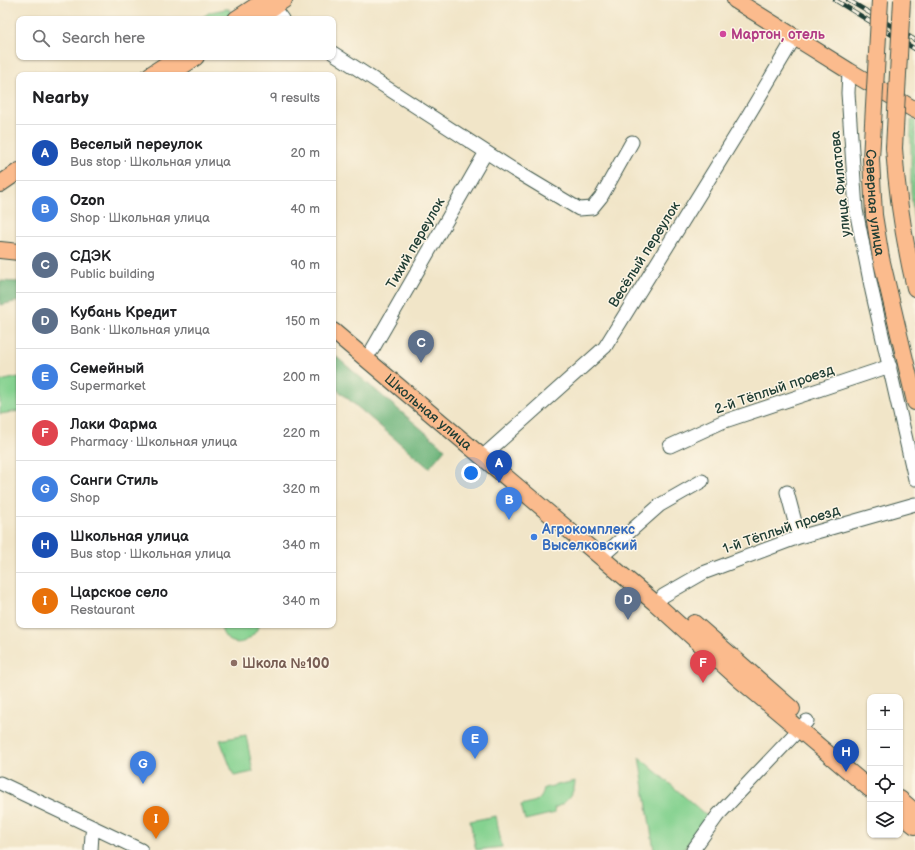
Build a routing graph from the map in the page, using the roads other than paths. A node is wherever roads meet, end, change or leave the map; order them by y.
1 (735, 0) edge
2 (748, 0) edge
3 (880, 0) edge
4 (902, 0) edge
5 (276, 6) edge
6 (245, 16) edge
7 (260, 16) edge
8 (795, 36) junction
9 (336, 55) edge
10 (173, 60) edge
11 (192, 60) edge
12 (155, 72) edge
13 (174, 72) edge
14 (849, 72) junction
15 (914, 105) edge
16 (632, 142) dead end
17 (486, 152) junction
18 (16, 163) edge
19 (0, 173) edge
20 (16, 173) edge
21 (0, 184) edge
22 (0, 250) edge
23 (16, 252) edge
24 (0, 259) edge
25 (16, 260) edge
26 (912, 270) edge
27 (915, 288) edge
28 (336, 323) edge
29 (336, 333) edge
30 (372, 350) junction
31 (890, 366) junction
32 (915, 402) edge
33 (670, 446) dead end
34 (486, 453) junction
35 (915, 479) edge
36 (702, 480) dead end
37 (787, 492) dead end
38 (915, 504) edge
39 (799, 537) junction
40 (608, 551) junction
41 (663, 596) junction
42 (803, 725) junction
43 (867, 772) edge
44 (0, 783) edge
45 (867, 786) edge
46 (903, 802) edge
47 (915, 812) edge
48 (903, 816) edge
49 (915, 826) edge
50 (95, 828) junction
51 (91, 850) edge
52 (141, 850) edge
53 (693, 850) edge

1 - 8 main road
2 - 15 main road
3 - 32 main road, Северная улица, bridge
4 - 26 main road, Северная улица, bridge
5 - 6 main road
5 - 7 main road
8 - 14 main road
8 - 34 street, Весёлый переулок
9 - 17 street
10 - 12 main road
11 - 13 main road
14 - 15 main road
14 - 31 street, улица Филатова
16 - 17 street
17 - 30 street, Тихий переулок
18 - 19 main road
20 - 21 main road
22 - 23 main road
24 - 25 main road
26 - 27 main road, Северная улица
28 - 30 main road, Школьная улица
29 - 34 main road, Школьная улица
30 - 34 main road, Школьная улица
31 - 33 street, 2-й Тёплый проезд
31 - 35 street, улица Филатова
34 - 40 main road, Школьная улица
34 - 42 main road, Школьная улица
36 - 40 street
37 - 39 street
38 - 39 street, 1-й Тёплый проезд
39 - 41 street, 1-й Тёплый проезд
40 - 41 main road, Школьная улица
41 - 42 main road, Школьная улица
42 - 43 main road, Школьная улица
42 - 45 main road, Школьная улица
42 - 53 street
44 - 50 street
46 - 47 main road
48 - 49 main road
50 - 51 street
50 - 52 street

